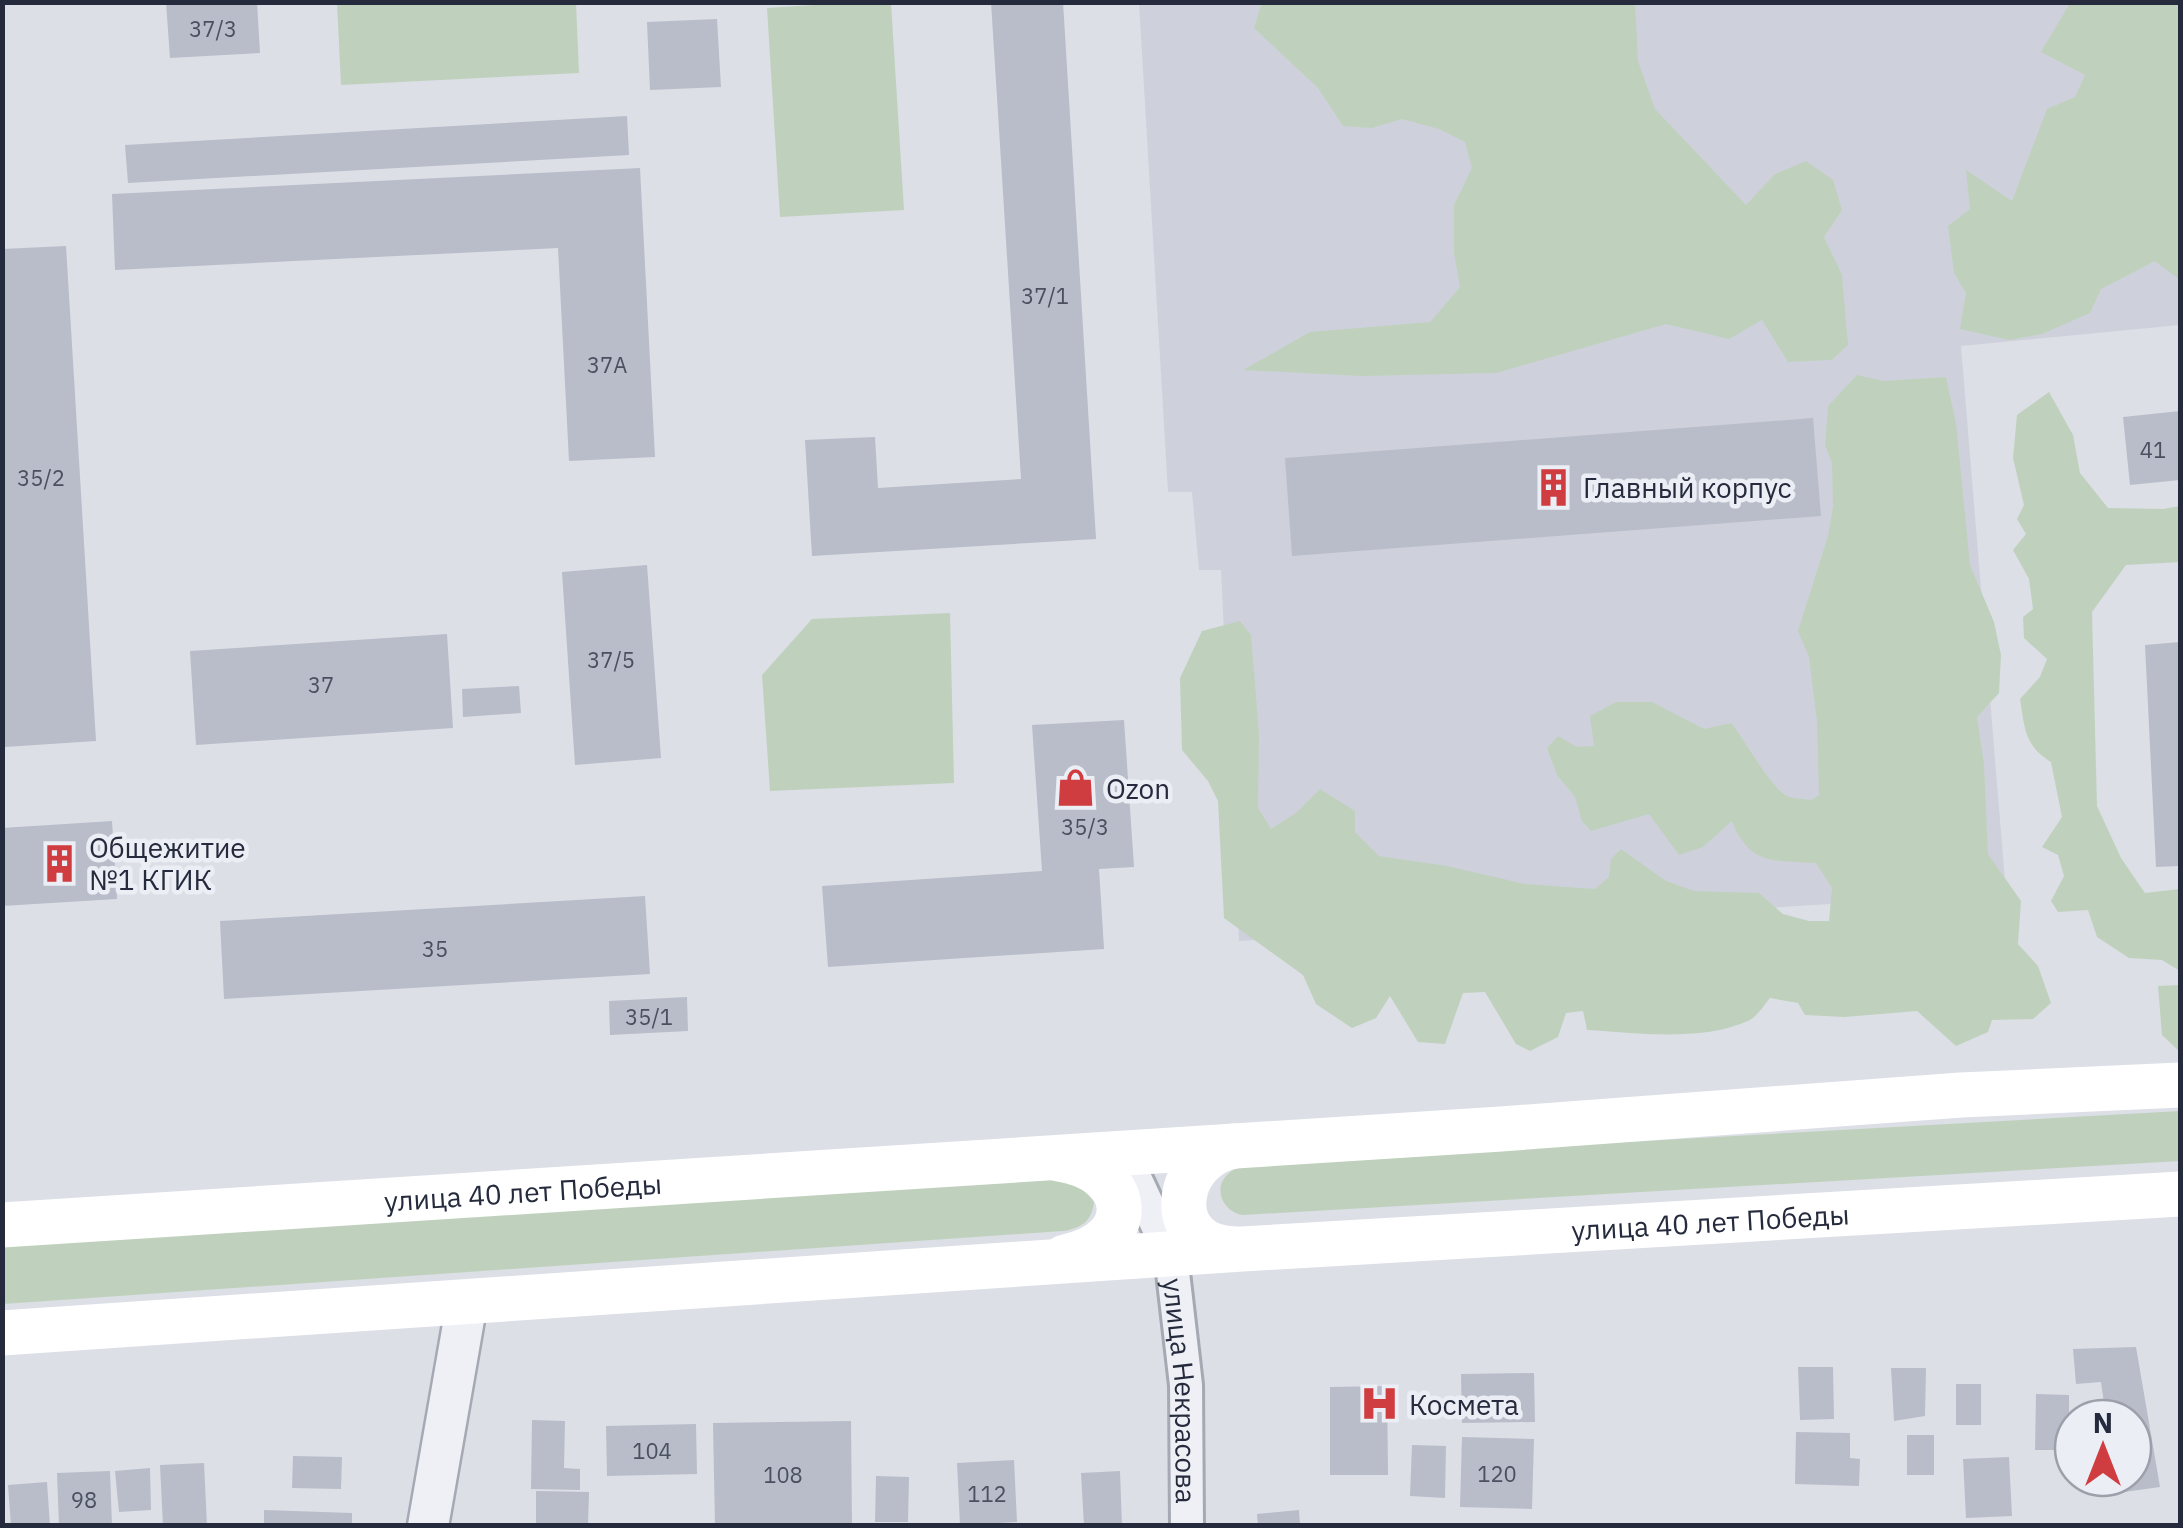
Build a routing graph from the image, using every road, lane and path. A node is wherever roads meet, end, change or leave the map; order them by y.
1 (2180, 1085) edge
2 (1246, 1145) junction
3 (1123, 1152) junction
4 (1046, 1157) junction
5 (2180, 1194) edge
6 (2, 1226) edge
7 (1242, 1249) junction
8 (1172, 1255) junction
9 (1044, 1262) junction
10 (467, 1302) junction
11 (2, 1333) edge
12 (428, 1526) edge
13 (1187, 1526) edge

1 - 2 main road, улица 40 лет Победы
2 - 3 main road, улица 40 лет Победы
2 - 7 main road, улица 40 лет Победы
3 - 4 main road, улица 40 лет Победы
3 - 8 street
4 - 6 main road, улица 40 лет Победы
4 - 9 main road, улица 40 лет Победы
5 - 7 main road, улица 40 лет Победы
7 - 8 main road, улица 40 лет Победы
8 - 9 main road, улица 40 лет Победы
8 - 13 street, улица Некрасова
9 - 10 main road, улица 40 лет Победы
10 - 11 main road, улица 40 лет Победы
10 - 12 street

